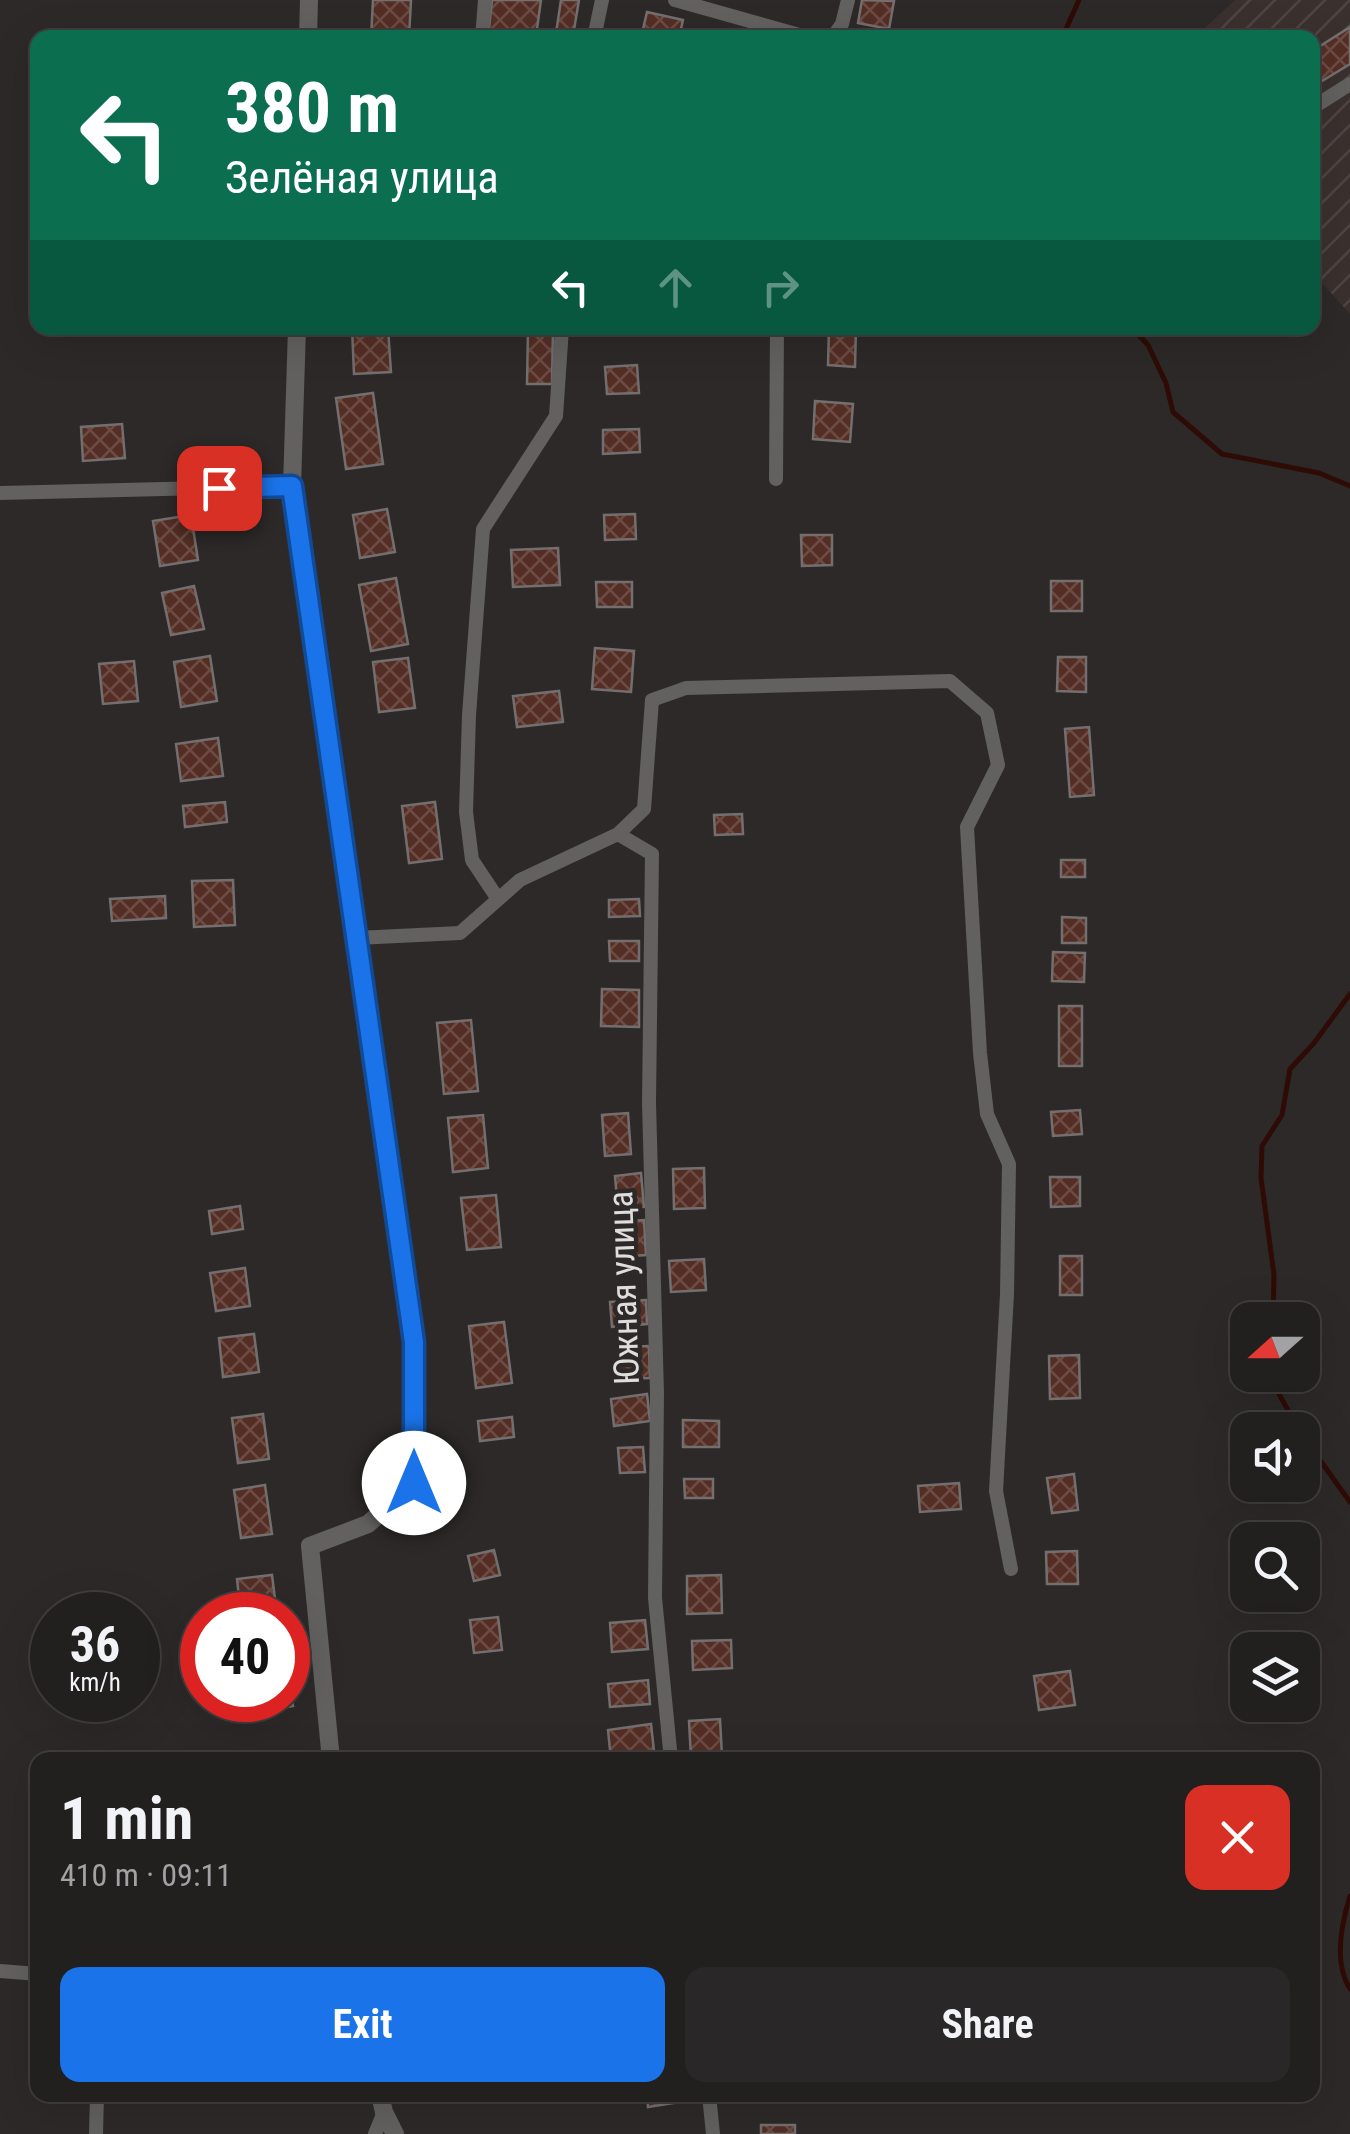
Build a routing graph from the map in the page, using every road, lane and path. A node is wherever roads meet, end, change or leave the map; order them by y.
1 (309, 0) edge
2 (485, 0) edge
3 (602, 0) edge
4 (675, 0) edge
5 (848, 0) edge
6 (308, 30) edge
7 (483, 30) edge
8 (596, 30) edge
9 (782, 30) edge
10 (838, 30) edge
11 (1350, 84) edge
12 (1320, 103) edge
13 (298, 335) edge
14 (562, 335) edge
15 (777, 335) edge
16 (776, 479) dead end
17 (292, 486) junction
18 (0, 493) edge
19 (618, 834) junction
20 (498, 899) junction
21 (356, 938) junction
22 (1011, 1569) dead end
23 (330, 1752) edge
24 (670, 1752) edge
25 (0, 1971) edge
26 (30, 1973) edge
27 (96, 2102) edge
28 (710, 2102) edge
29 (382, 2104) edge
30 (96, 2134) edge
31 (375, 2134) edge
32 (395, 2134) edge
33 (714, 2134) edge

1 - 6 street
2 - 7 street
3 - 8 street
4 - 9 street
5 - 10 street
11 - 12 street
13 - 17 street
14 - 20 street
15 - 16 street
17 - 18 street
17 - 21 street
19 - 20 street
19 - 22 street
19 - 24 street, Южная улица
20 - 21 street
21 - 23 street
25 - 26 street
27 - 30 street
28 - 33 street
29 - 31 street
29 - 32 street

